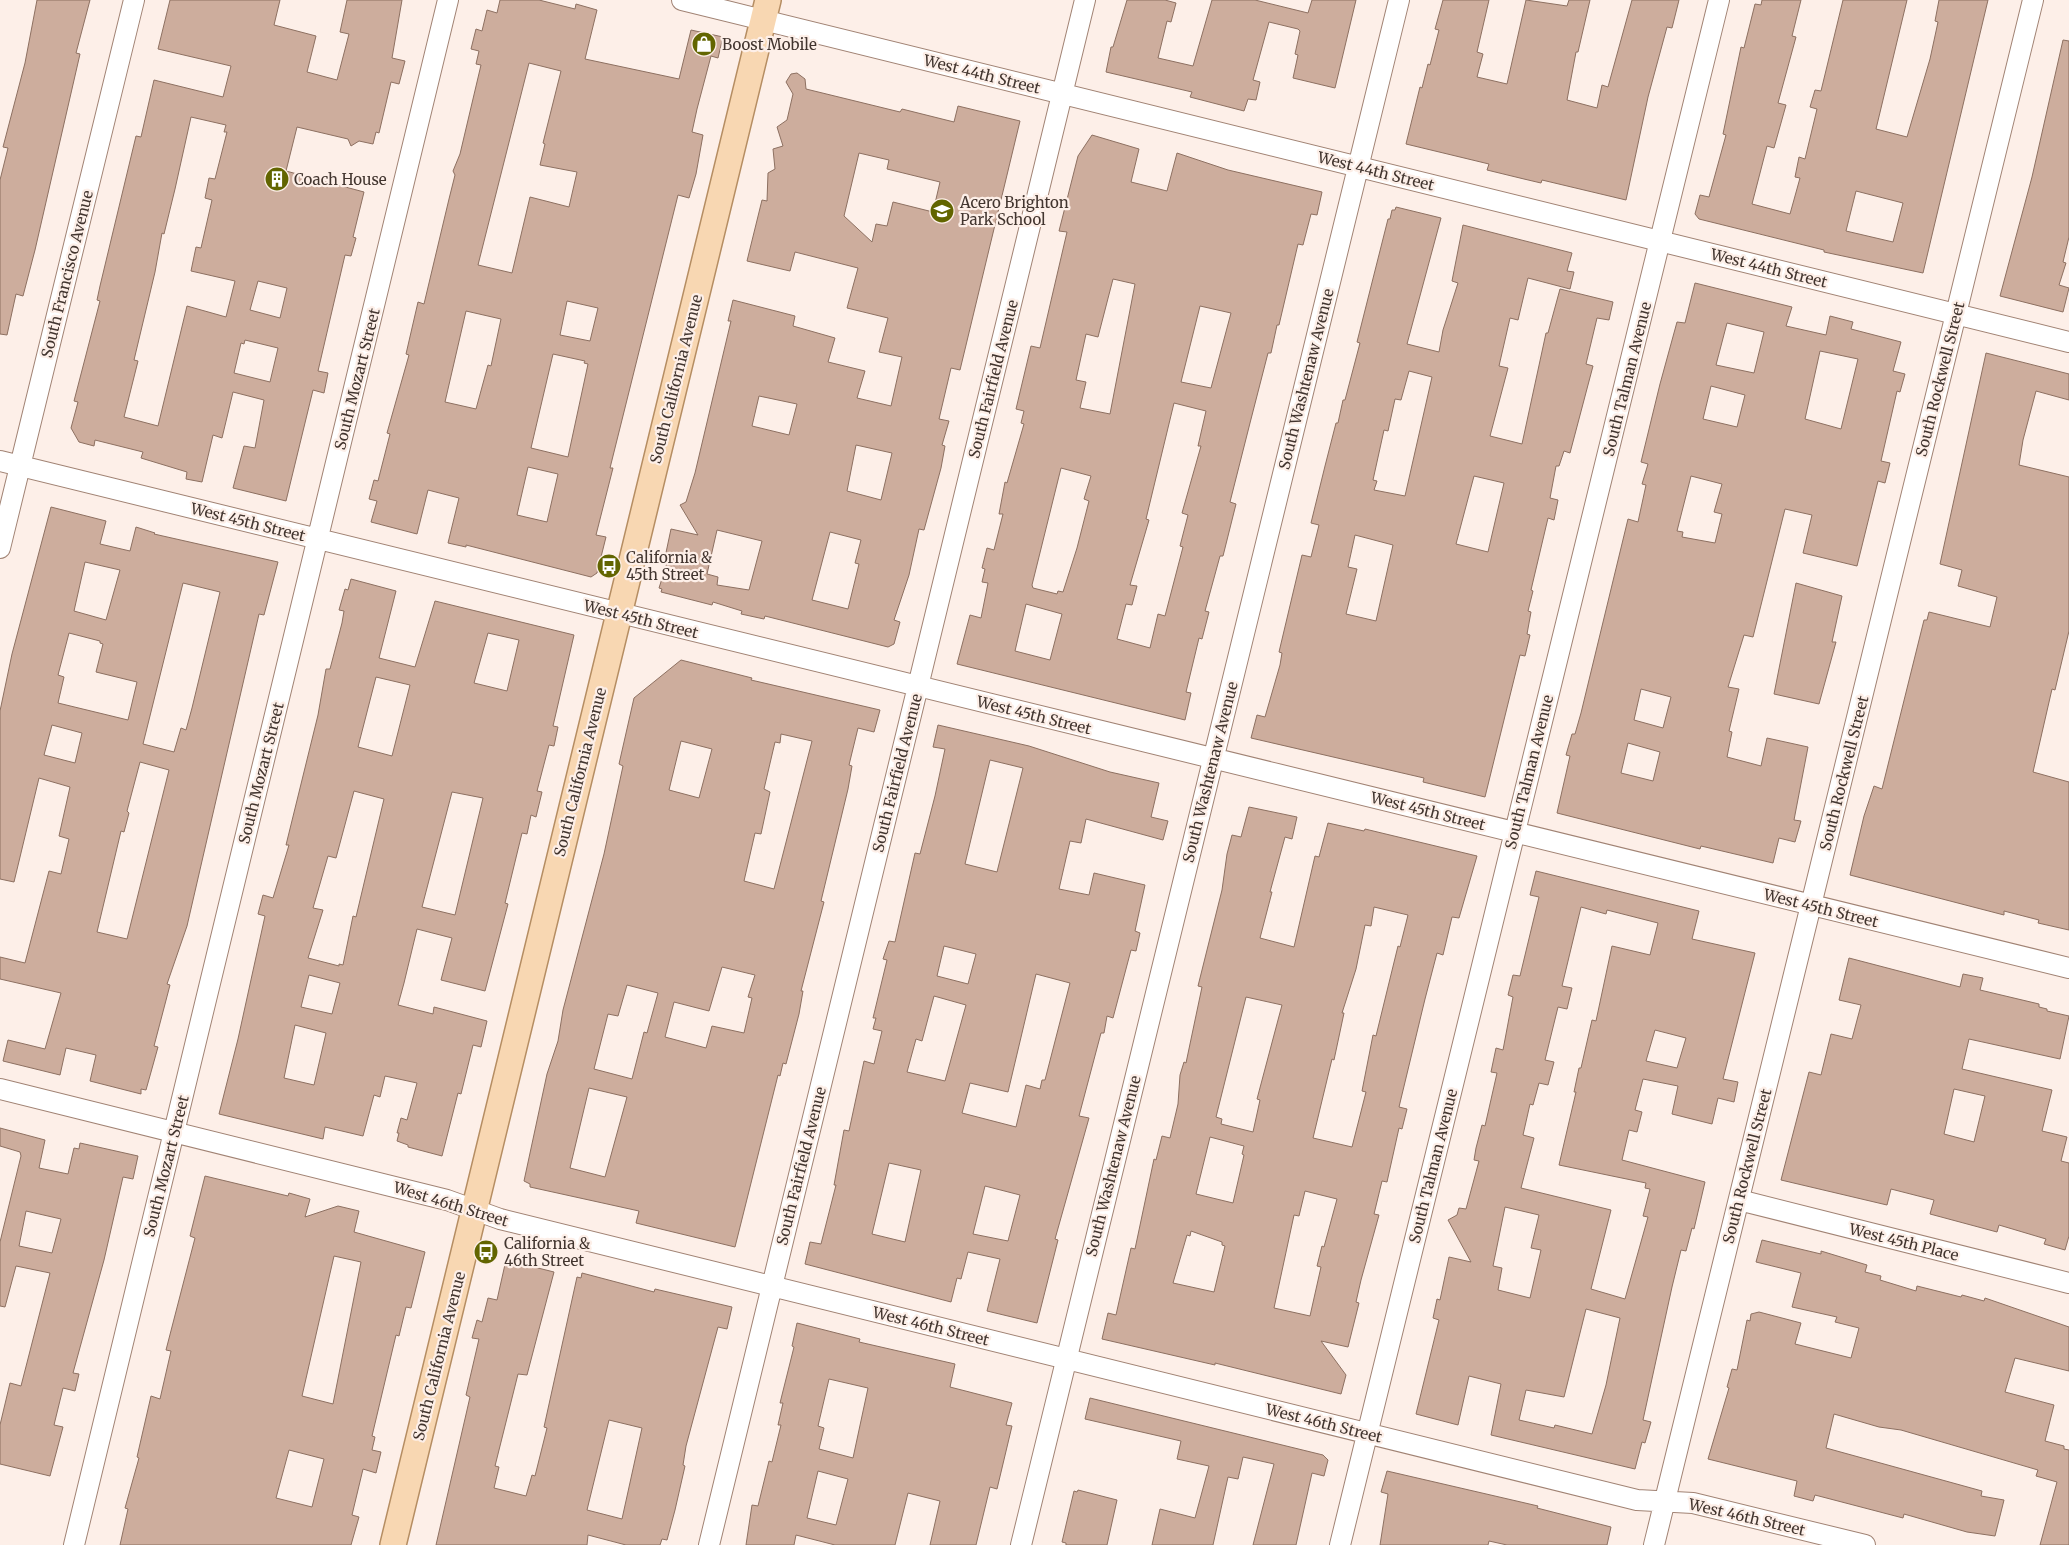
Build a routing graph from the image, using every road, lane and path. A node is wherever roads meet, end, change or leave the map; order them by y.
1 (134, 0) edge
2 (448, 0) edge
3 (682, 0) edge
4 (1085, 0) edge
5 (1399, 0) edge
6 (1719, 0) edge
7 (2033, 0) edge
8 (765, 10) edge
9 (1062, 94) junction
10 (1358, 167) junction
11 (1661, 241) junction
12 (1956, 314) junction
13 (2069, 342) edge
14 (0, 461) edge
15 (20, 466) junction
16 (318, 539) junction
17 (0, 548) edge
18 (619, 613) junction
19 (918, 686) junction
20 (1213, 759) junction
21 (1514, 833) junction
22 (1811, 906) junction
23 (2069, 968) edge
24 (0, 1089) edge
25 (174, 1132) junction
26 (1739, 1200) junction
27 (474, 1210) junction
28 (2069, 1283) edge
29 (772, 1286) junction
30 (1066, 1359) junction
31 (1368, 1434) junction
32 (1665, 1501) junction
33 (74, 1545) edge
34 (393, 1545) edge
35 (709, 1545) edge
36 (1020, 1545) edge
37 (1340, 1545) edge
38 (1654, 1545) edge
39 (1865, 1545) edge

1 - 15 street, South Francisco Avenue
2 - 16 street, South Mozart Street
3 - 8 street, West 44th Street
4 - 9 street, South Fairfield Avenue
5 - 10 street, South Washtenaw Avenue
6 - 11 street, South Talman Avenue
7 - 12 street, South Rockwell Street
8 - 9 street, West 44th Street
8 - 18 main road, South California Avenue
9 - 10 street, West 44th Street
9 - 19 street, South Fairfield Avenue
10 - 11 street, West 44th Street
10 - 20 street, South Washtenaw Avenue
11 - 12 street, West 44th Street
11 - 21 street, South Talman Avenue
12 - 13 street, West 44th Street
12 - 22 street, South Rockwell Street
14 - 15 street, West 45th Street
15 - 16 street, West 45th Street
15 - 17 street, South Francisco Avenue
16 - 18 street, West 45th Street
16 - 25 street, South Mozart Street
18 - 19 street, West 45th Street
18 - 27 main road, South California Avenue
19 - 20 street, West 45th Street
19 - 29 street, South Fairfield Avenue
20 - 21 street, West 45th Street
20 - 30 street, South Washtenaw Avenue
21 - 22 street, West 45th Street
21 - 31 street, South Talman Avenue
22 - 23 street, West 45th Street
22 - 26 street, South Rockwell Street
24 - 25 street, West 46th Street
25 - 27 street, West 46th Street
25 - 33 street, South Mozart Street
26 - 28 street, West 45th Place
26 - 32 street, South Rockwell Street
27 - 29 street, West 46th Street
27 - 34 main road, South California Avenue
29 - 30 street, West 46th Street
29 - 35 street, South Fairfield Avenue
30 - 31 street, West 46th Street
30 - 36 street, South Washtenaw Avenue
31 - 32 street, West 46th Street
31 - 37 street, South Talman Avenue
32 - 38 street, South Rockwell Street
32 - 39 street, West 46th Street

